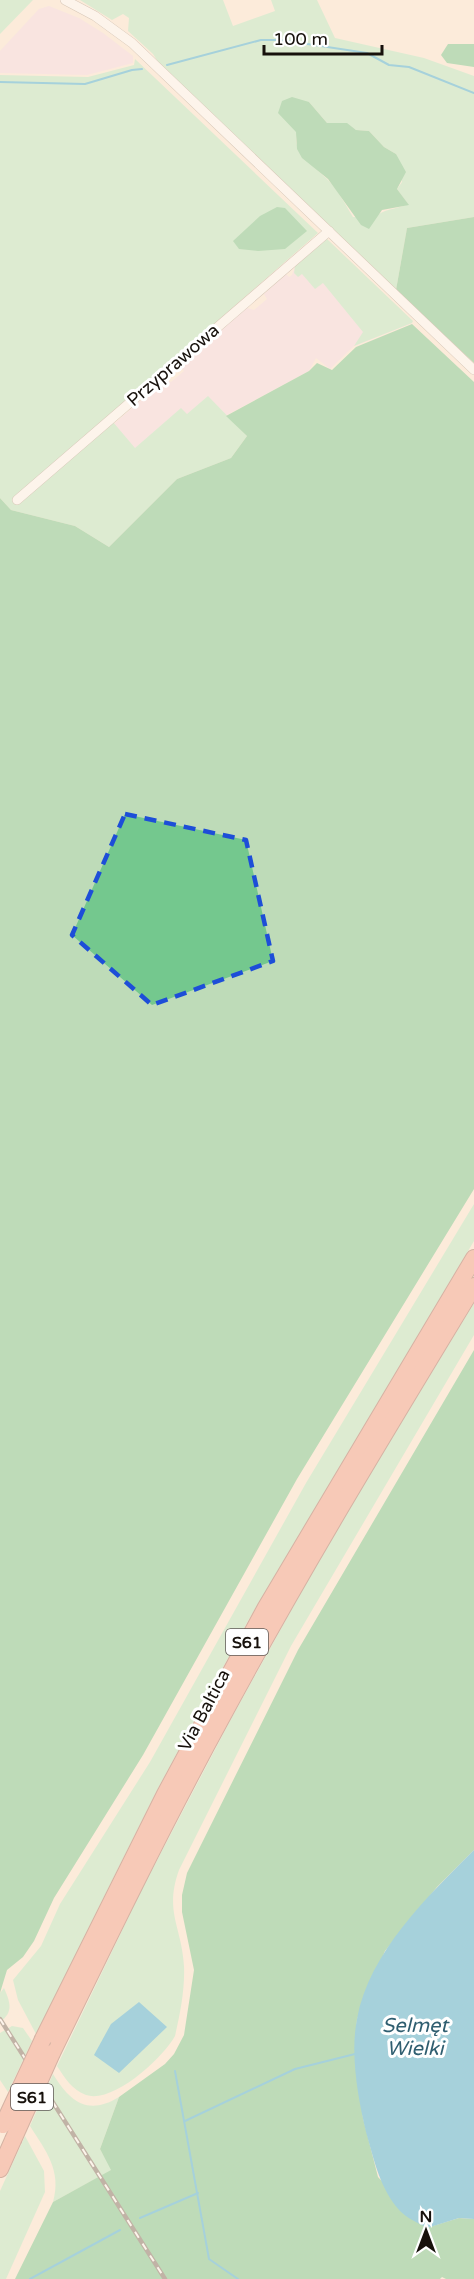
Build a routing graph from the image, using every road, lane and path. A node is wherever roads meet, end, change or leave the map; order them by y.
1 (65, 0) edge
2 (329, 231) junction
3 (474, 370) edge
4 (17, 500) dead end
5 (474, 1258) edge
6 (474, 1286) edge
7 (47, 2046) junction
8 (5, 2133) edge
9 (0, 2169) edge

1 - 2 street
2 - 3 street
2 - 4 street, Przyprawowa
5 - 7 highway, Via Baltica / S61
6 - 7 highway, Via Baltica / S61
7 - 8 highway, Via Baltica / S61, bridge
8 - 9 highway, Via Baltica / S61

